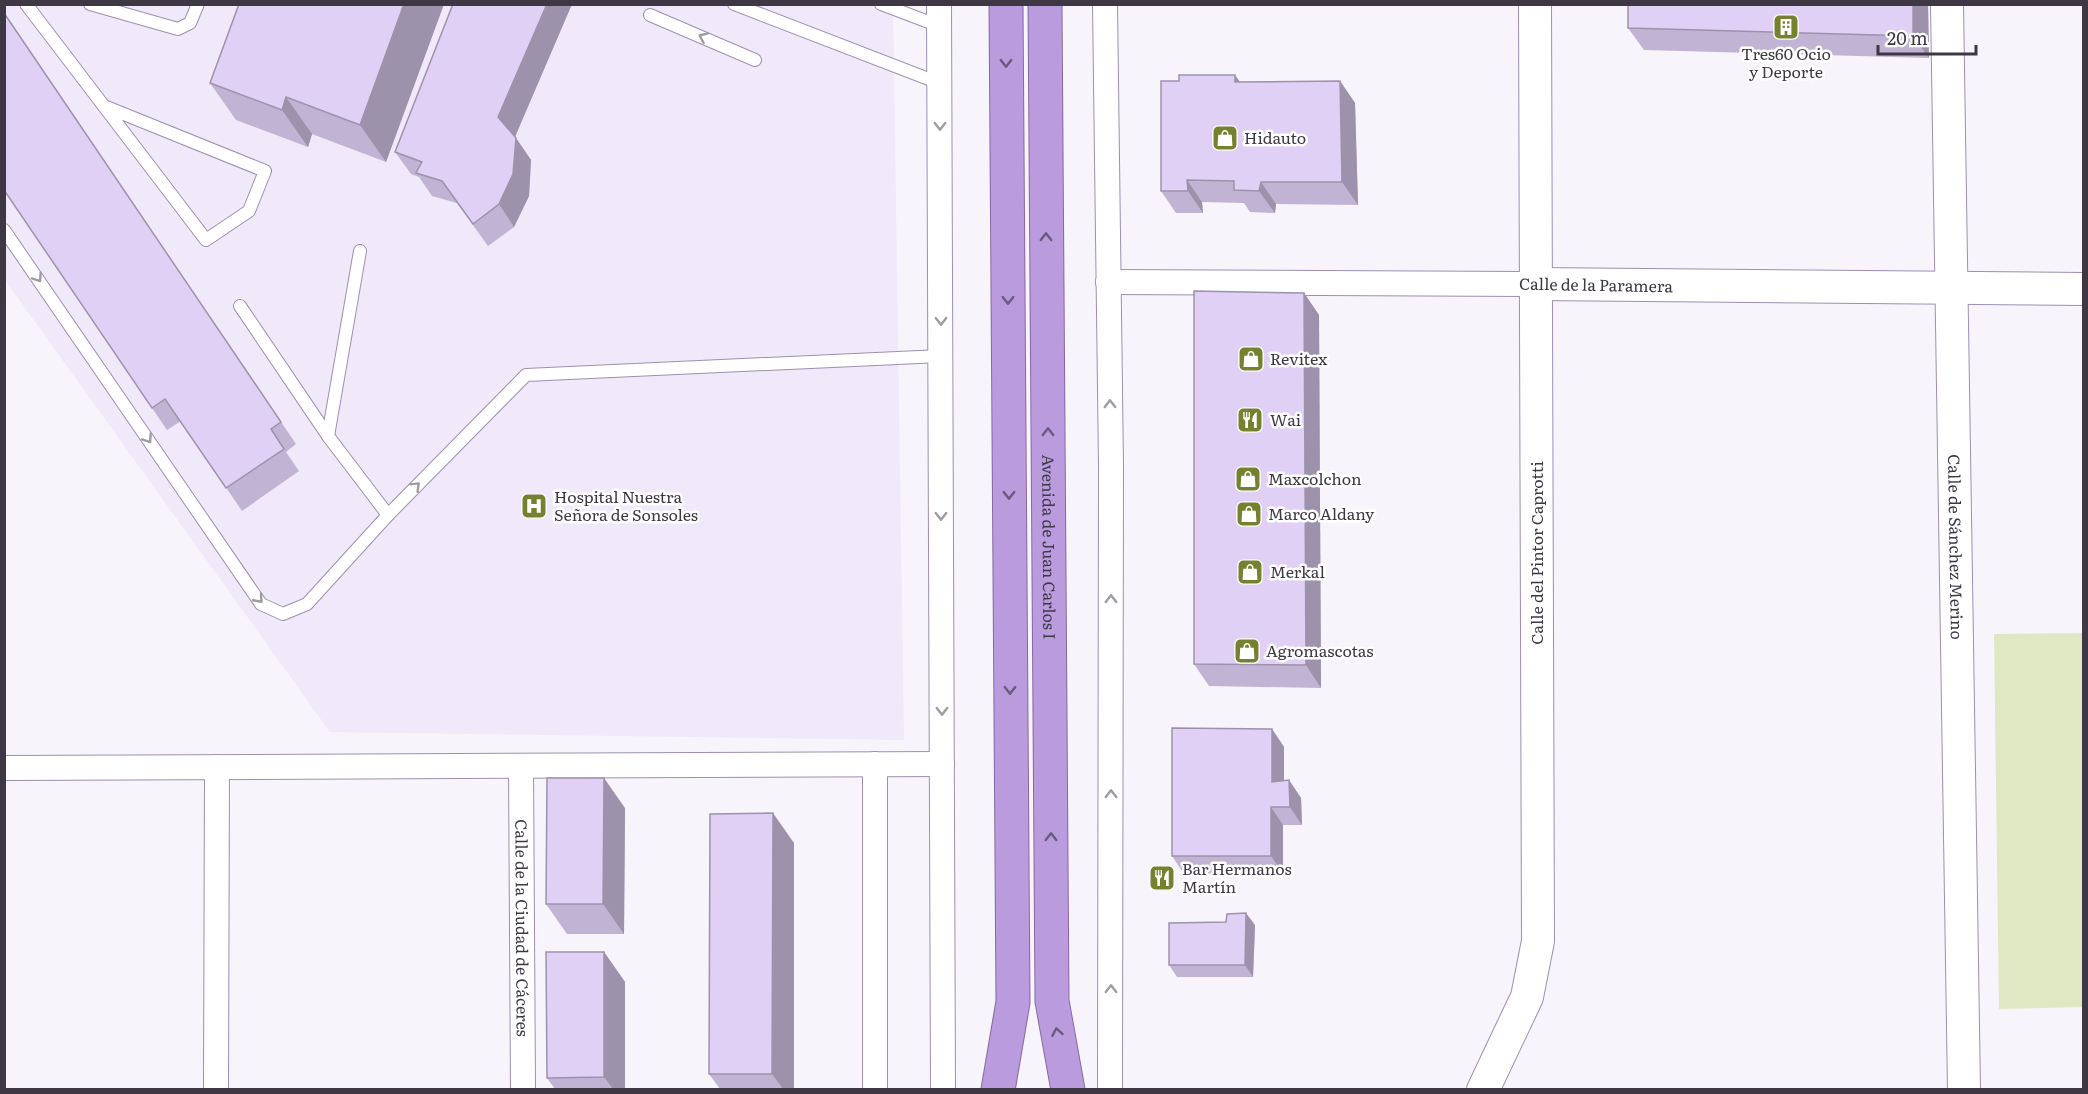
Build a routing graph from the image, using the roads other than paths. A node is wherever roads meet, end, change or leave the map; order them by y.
1 (26, 4) edge
2 (90, 4) edge
3 (198, 4) edge
4 (734, 4) edge
5 (881, 4) edge
6 (1006, 4) edge
7 (1045, 4) edge
8 (1105, 4) edge
9 (1535, 4) edge
10 (1947, 4) edge
11 (650, 15) dead end
12 (939, 15) edge
13 (755, 60) dead end
14 (939, 83) junction
15 (104, 106) junction
16 (4, 230) edge
17 (360, 251) dead end
18 (1108, 282) junction
19 (1536, 284) junction
20 (1951, 289) junction
21 (2084, 289) edge
22 (240, 306) dead end
23 (941, 356) junction
24 (328, 436) junction
25 (388, 515) junction
26 (875, 764) junction
27 (942, 764) junction
28 (521, 766) junction
29 (217, 767) junction
30 (4, 768) edge
31 (216, 1089) edge
32 (523, 1089) edge
33 (875, 1089) edge
34 (943, 1089) edge
35 (998, 1089) edge
36 (1068, 1089) edge
37 (1110, 1089) edge
38 (1483, 1089) edge
39 (1964, 1089) edge

1 - 15 lane
2 - 3 lane
4 - 14 lane
5 - 12 lane
6 -> 35 highway
36 -> 7 highway, Avenida de Juan Carlos I
8 - 18 street
9 - 19 street, Calle del Pintor Caprotti
10 - 20 street, Calle de Sánchez Merino
13 -> 11 lane
12 - 14 street
14 -> 23 street
15 - 15 lane
16 -> 25 lane
17 - 24 lane
18 - 19 street, Calle de la Paramera
37 -> 18 street
19 - 20 street, Calle de la Paramera
19 - 38 street, Calle del Pintor Caprotti
20 - 21 street, Calle de la Paramera
20 - 39 street, Calle de Sánchez Merino
22 - 24 lane
25 -> 23 lane
23 -> 27 street
24 - 25 lane
26 - 27 street
26 - 28 street
26 - 33 street
27 - 34 street
28 - 29 street
28 - 32 street, Calle de la Ciudad de Cáceres
29 - 30 street
29 - 31 street

